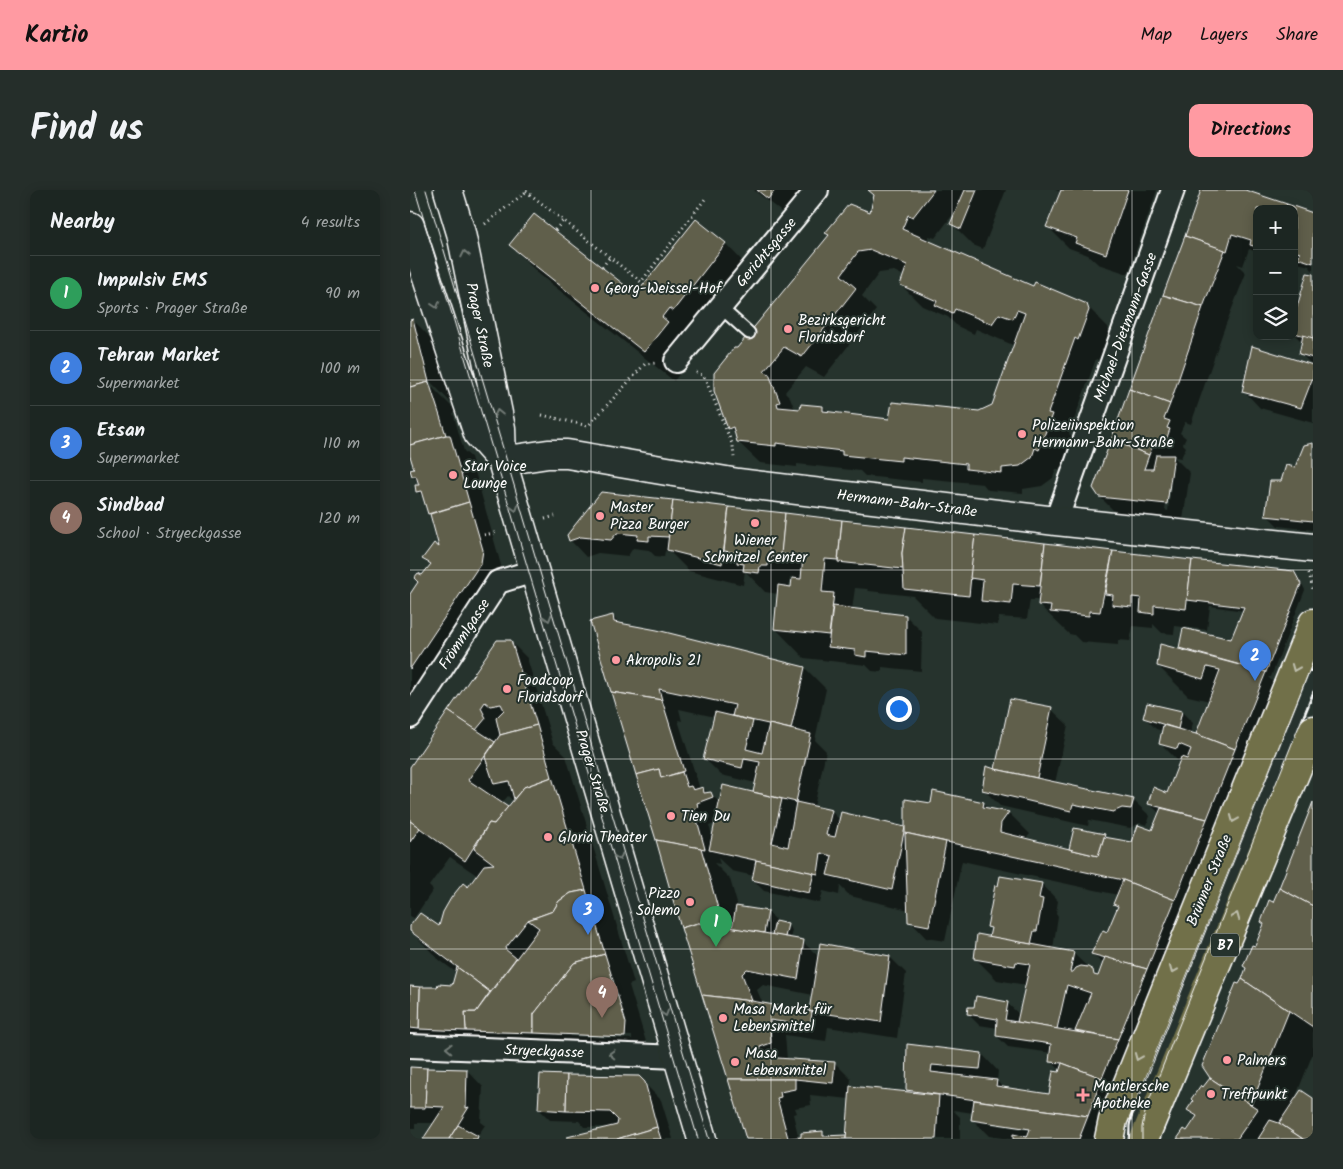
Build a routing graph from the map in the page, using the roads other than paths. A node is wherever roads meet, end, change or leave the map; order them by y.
1 (448, 190) edge
2 (817, 190) edge
3 (1173, 190) edge
4 (410, 226) edge
5 (720, 307) junction
6 (749, 333) dead end
7 (676, 361) road end
8 (502, 461) junction
9 (1056, 521) junction
10 (1313, 548) edge
11 (534, 571) junction
12 (1313, 623) edge
13 (1313, 677) edge
14 (410, 717) edge
15 (1313, 730) edge
16 (410, 1046) edge
17 (678, 1057) junction
18 (702, 1139) edge
19 (1109, 1139) edge
20 (1135, 1139) edge
21 (1144, 1139) edge

8 -> 1 main road, Prager Straße
2 - 5 street, Gerichtsgasse
3 - 9 street, Michael-Dietmann-Gasse
4 -> 8 main road, Prager Straße
5 - 6 lane
5 - 7 street, Gerichtsgasse
8 - 9 main road, Hermann-Bahr-Straße
8 -> 11 main road, Prager Straße
9 - 10 main road, Hermann-Bahr-Straße
11 - 14 street, Frömmlgasse
11 -> 17 main road, Prager Straße
12 -> 19 main road, Brünner Straße / B7
13 - 20 lane
21 -> 15 main road, B7
17 -> 16 street, Stryeckgasse
17 - 18 main road, Prager Straße

